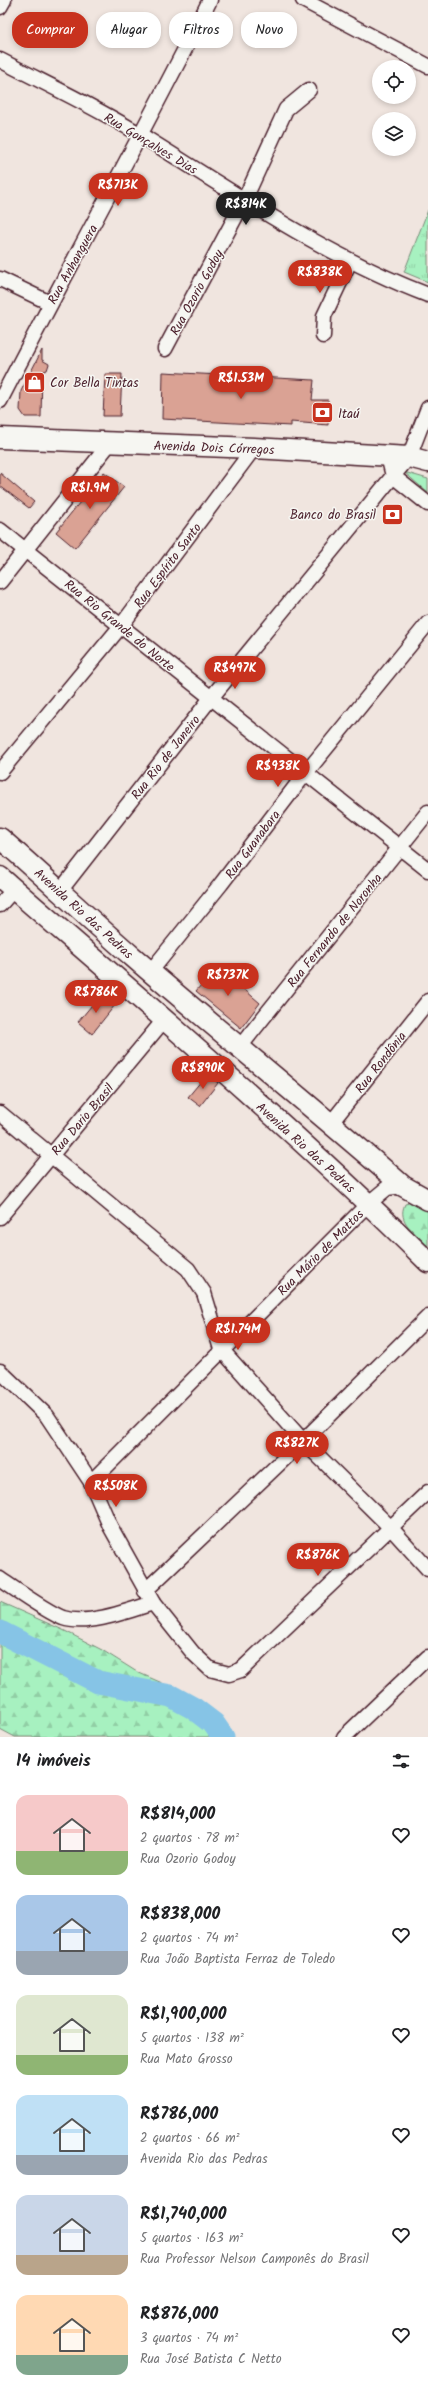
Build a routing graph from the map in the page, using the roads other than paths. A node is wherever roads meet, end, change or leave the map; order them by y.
1 (4, 0) edge
2 (210, 0) edge
3 (303, 0) edge
4 (0, 7) edge
5 (0, 60) edge
6 (428, 66) edge
7 (309, 90) dead end
8 (142, 135) junction
9 (244, 201) junction
10 (350, 261) junction
11 (0, 279) edge
12 (428, 295) edge
13 (50, 303) junction
14 (323, 336) dead end
15 (165, 349) dead end
16 (0, 401) edge
17 (428, 408) edge
18 (0, 438) edge
19 (110, 443) junction
20 (254, 448) junction
21 (388, 456) junction
22 (409, 457) junction
23 (428, 462) edge
24 (393, 476) junction
25 (428, 504) edge
26 (0, 530) edge
27 (26, 549) junction
28 (0, 582) edge
29 (428, 623) edge
30 (121, 626) junction
31 (211, 698) junction
32 (0, 772) edge
33 (305, 774) junction
34 (428, 812) edge
35 (0, 838) edge
36 (401, 847) junction
37 (428, 870) edge
38 (7, 883) edge
39 (60, 891) junction
40 (0, 905) edge
41 (151, 971) junction
42 (428, 1001) edge
43 (164, 1020) junction
44 (239, 1048) junction
45 (0, 1113) edge
46 (331, 1124) junction
47 (52, 1155) junction
48 (403, 1186) junction
49 (426, 1196) edge
50 (369, 1203) junction
51 (0, 1217) edge
52 (428, 1262) edge
53 (428, 1317) edge
54 (221, 1349) junction
55 (0, 1371) edge
56 (302, 1441) junction
57 (91, 1482) junction
58 (428, 1492) edge
59 (390, 1527) junction
60 (428, 1569) edge
61 (0, 1579) edge
62 (145, 1591) junction
63 (153, 1604) junction
64 (428, 1657) edge
65 (344, 1737) edge

1 - 4 street
2 - 8 street, Rua Anhanguera
3 - 6 street
5 - 8 street, Rua Gonçalves Dias
7 - 9 street, Rua Ozorio Godoy
8 - 9 street, Rua Gonçalves Dias
8 - 13 street, Rua Anhanguera
9 - 10 street, Rua Gonçalves Dias
9 - 15 street, Rua Ozorio Godoy
10 - 12 street, Rua Gonçalves Dias
10 - 14 street
11 - 13 street
13 - 16 street, Rua Anhanguera
17 - 22 street, Rua Rio de Janeiro
18 - 19 main road, Avenida Dois Córregos
19 - 20 main road, Avenida Dois Córregos
19 - 27 street
20 - 21 main road, Avenida Dois Córregos
20 - 30 street, Rua Espírito Santo
21 - 22 main road, Avenida Dois Córregos
21 - 24 street
22 - 23 main road, Avenida Dois Córregos
22 - 24 street, Rua Rio de Janeiro
24 - 25 street
24 - 31 street, Rua Rio de Janeiro
26 - 27 street, Rua Rio Grande do Norte
27 - 28 street
27 - 30 street, Rua Rio Grande do Norte
29 - 33 street, Rua Guanabara
30 - 31 street, Rua Rio Grande do Norte
30 - 32 street, Rua Espírito Santo
31 - 33 street, Rua Rio Grande do Norte
31 - 39 street, Rua Rio de Janeiro
33 - 36 street, Rua Rio Grande do Norte
33 - 41 street, Rua Guanabara
34 - 36 street, Rua Fernando de Noronha
35 - 39 main road, Avenida Rio das Pedras
36 - 37 street, Rua Rio Grande do Norte
36 - 44 street, Rua Fernando de Noronha
38 - 39 main road
38 - 40 street
38 - 43 main road, Avenida Rio das Pedras
39 - 41 main road, Avenida Rio das Pedras
41 - 44 main road, Avenida Rio das Pedras
42 - 46 street, Rua Rondônia
43 - 47 street, Rua Dario Brasil
43 - 50 main road, Avenida Rio das Pedras
44 - 46 main road, Avenida Rio das Pedras
45 - 47 street
46 - 48 main road, Avenida Rio das Pedras
47 - 51 street, Rua Dario Brasil
47 - 54 street
48 - 49 main road, Avenida Rio das Pedras
48 - 50 street, Rua Mário de Mattos
50 - 52 main road, Avenida Rio das Pedras
50 - 54 street, Rua Mário de Mattos
53 - 56 street
54 - 56 street
54 - 57 street, Rua Mário de Mattos
55 - 57 street
56 - 59 street
56 - 62 street
57 - 62 street
58 - 59 street
59 - 60 street
59 - 63 street
61 - 63 street
62 - 63 street
64 - 65 street

